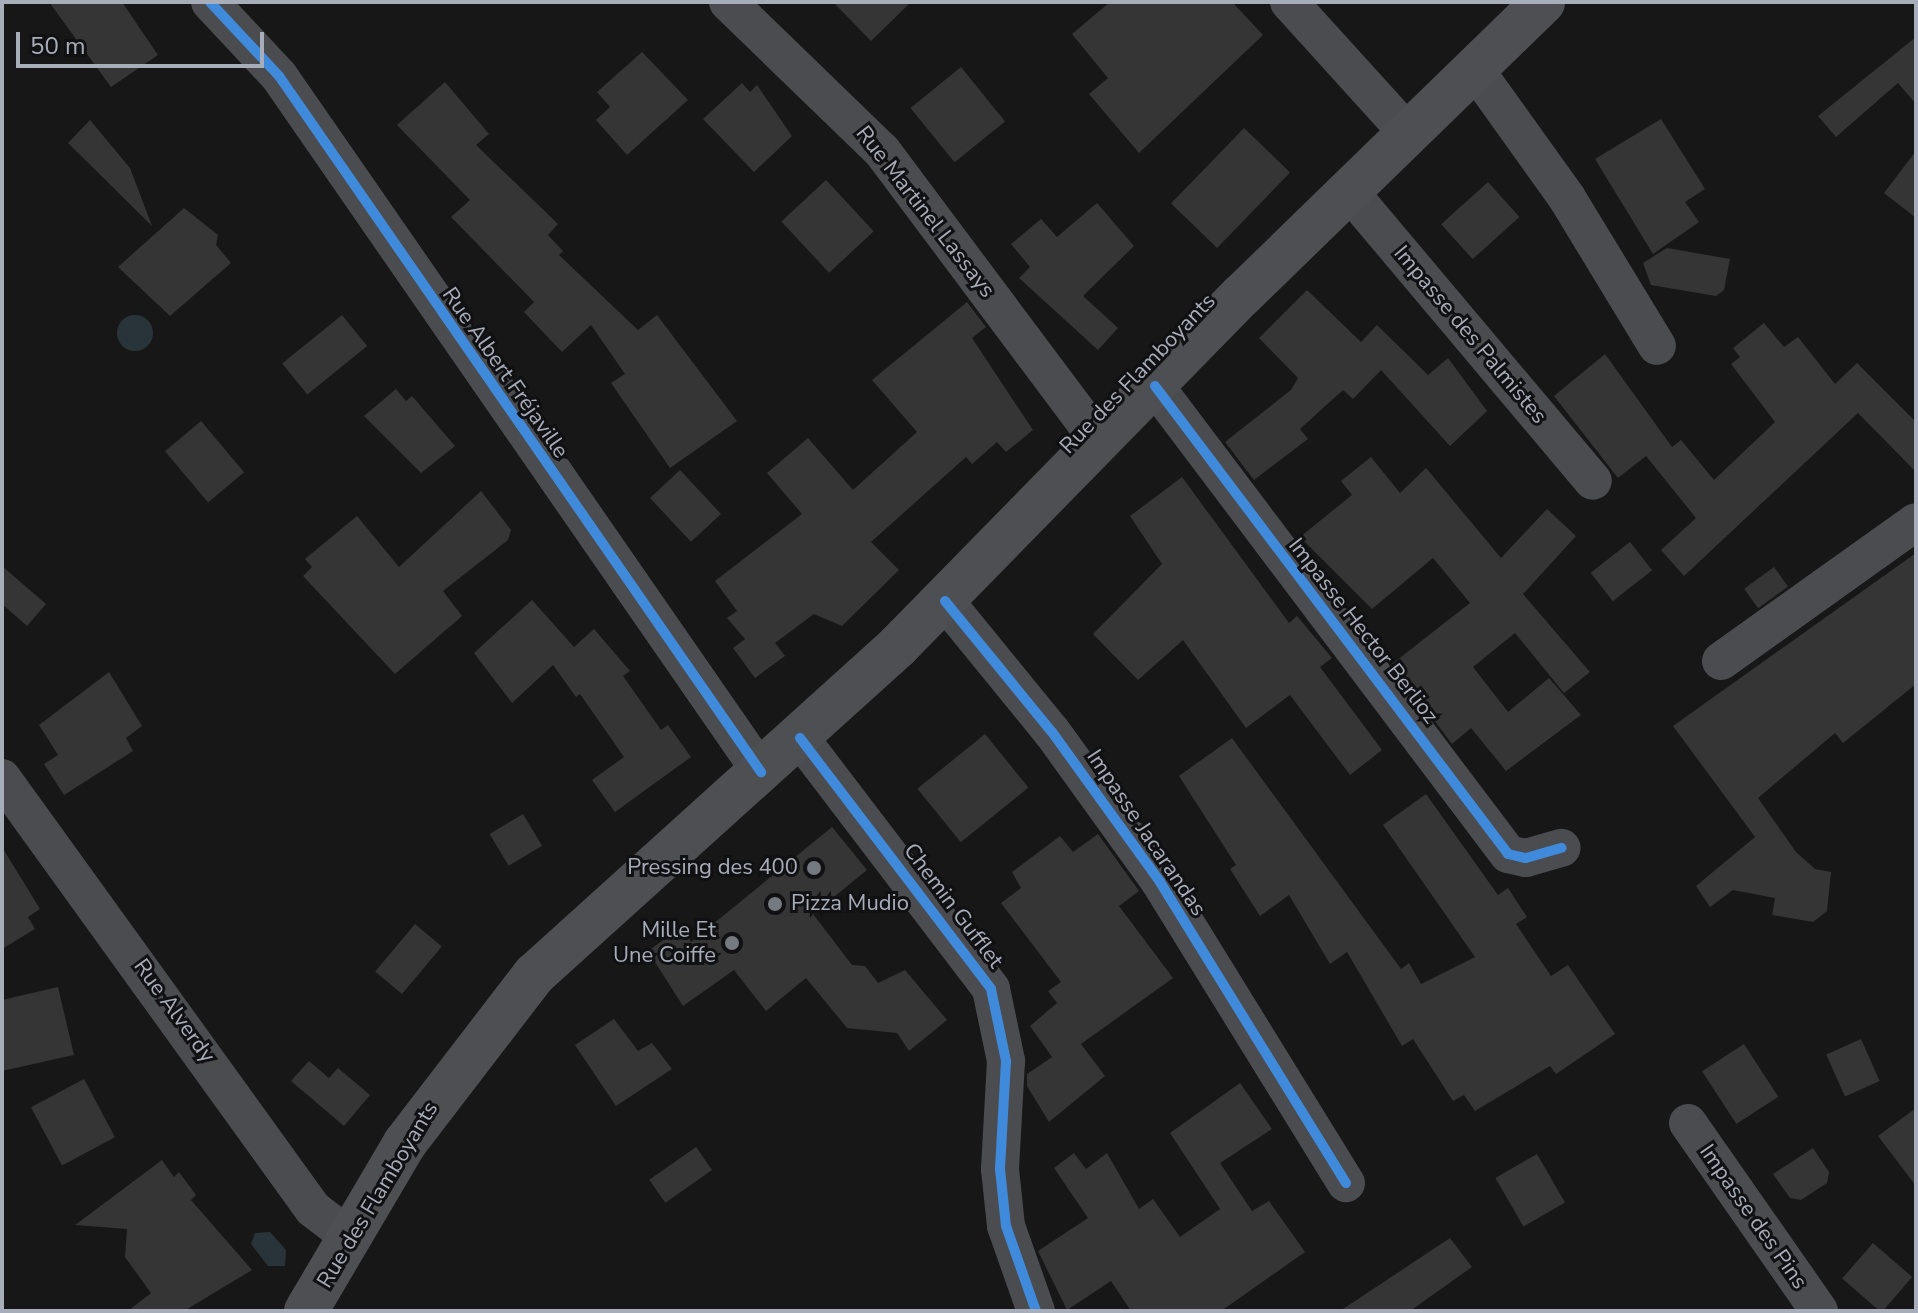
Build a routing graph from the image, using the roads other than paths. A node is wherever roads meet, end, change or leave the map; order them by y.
1 (210, 2) edge
2 (728, 2) edge
3 (1289, 2) edge
4 (1543, 2) edge
5 (1474, 68) junction
6 (1407, 132) junction
7 (1348, 190) junction
8 (1657, 346) dead end
9 (1155, 386) junction
10 (1100, 442) junction
11 (1593, 481) dead end
12 (1916, 522) edge
13 (945, 601) junction
14 (1721, 661) dead end
15 (800, 738) junction
16 (761, 772) junction
17 (2, 778) edge
18 (1562, 848) dead end
19 (1688, 1123) dead end
20 (1346, 1183) dead end
21 (351, 1238) junction
22 (306, 1311) edge
23 (1036, 1311) edge
24 (1819, 1311) edge

1 - 16 street, Rue Albert Fréjaville
2 - 10 street, Rue Martinel Lassays
3 - 6 street
4 - 5 main road, Rue des Flamboyants
5 - 6 main road, Rue des Flamboyants
5 - 8 street
6 - 7 main road, Rue des Flamboyants
7 - 9 main road, Rue des Flamboyants
7 - 11 street, Impasse des Palmistes
9 - 10 main road, Rue des Flamboyants
9 - 18 street, Impasse Hector Berlioz
10 - 13 main road, Rue des Flamboyants
12 - 14 street
13 - 15 main road, Rue des Flamboyants
13 - 20 street, Impasse Jacarandas
15 - 16 main road, Rue des Flamboyants
15 - 23 street, Chemin Gufflet
16 - 21 main road, Rue des Flamboyants
17 - 21 street, Rue Alverdy
19 - 24 street, Impasse des Pins
21 - 22 main road, Rue des Flamboyants

